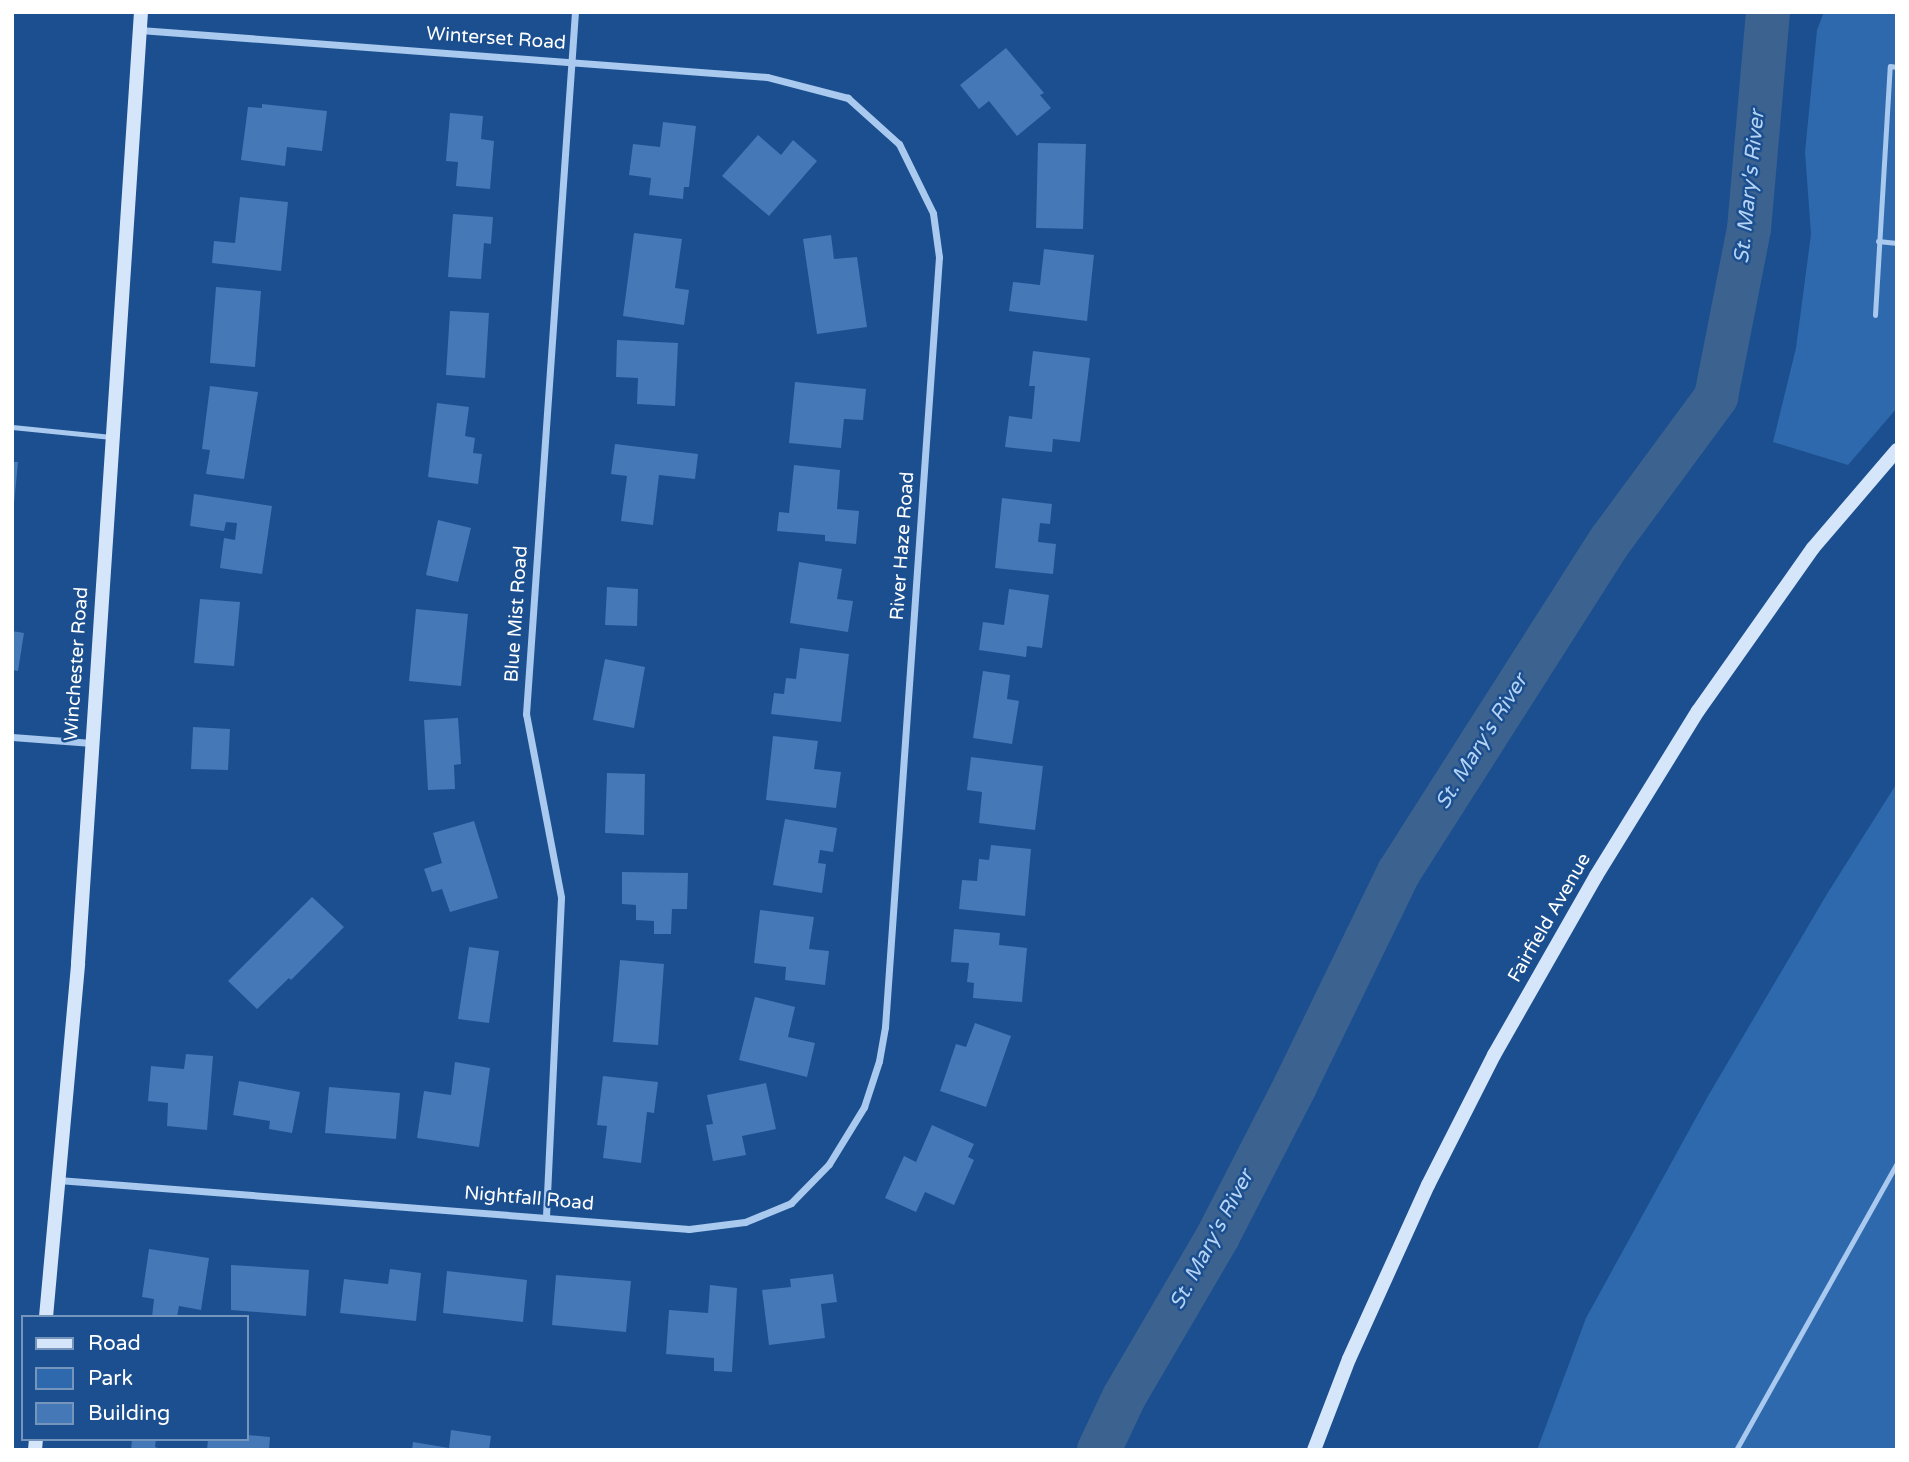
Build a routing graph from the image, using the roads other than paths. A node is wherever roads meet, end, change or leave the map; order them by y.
1 (141, 12) edge
2 (575, 12) edge
3 (140, 30) junction
4 (571, 60) junction
5 (1897, 67) edge
6 (848, 98) joint
7 (1878, 241) junction
8 (1897, 243) edge
9 (1875, 315) dead end
10 (12, 427) edge
11 (111, 437) junction
12 (1897, 450) edge
13 (12, 737) edge
14 (92, 743) junction
15 (886, 1027) joint
16 (1897, 1163) edge
17 (57, 1180) junction
18 (546, 1216) junction
19 (46, 1315) edge
20 (1314, 1450) edge
21 (1736, 1450) edge

1 - 3 street, Winchester Road
2 - 4 street, Blue Mist Road
3 - 4 street, Winterset Road
3 - 11 street, Winchester Road
4 - 6 street, Winterset Road
4 - 18 street, Blue Mist Road
5 - 7 lane
6 - 15 street, River Haze Road
7 - 8 lane
7 - 9 lane
10 - 11 lane
11 - 14 street, Winchester Road
12 - 20 street, Fairfield Avenue
13 - 14 street
14 - 17 street, Winchester Road
15 - 18 street, Nightfall Road
16 - 21 lane
17 - 18 street, Nightfall Road
17 - 19 street, Winchester Road

